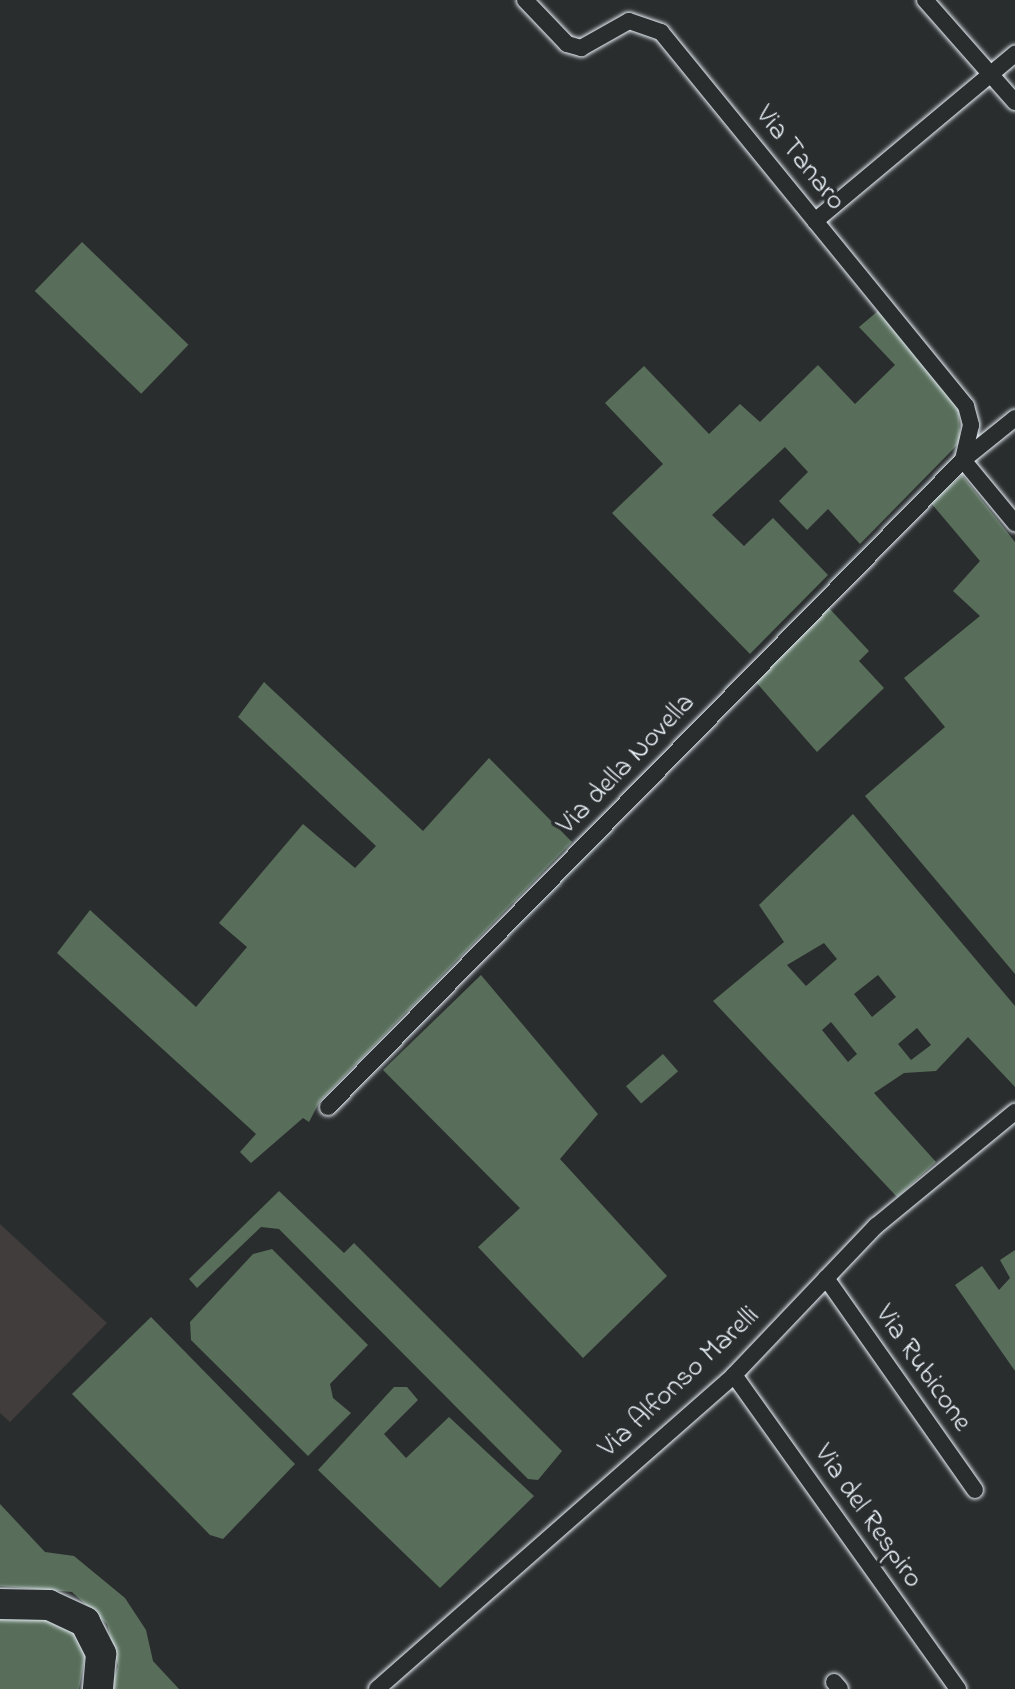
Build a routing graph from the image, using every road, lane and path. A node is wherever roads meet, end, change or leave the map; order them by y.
1 (525, 0) edge
2 (925, 0) edge
3 (1015, 54) edge
4 (991, 74) junction
5 (1015, 102) edge
6 (815, 221) junction
7 (1015, 418) edge
8 (963, 460) junction
9 (1015, 523) edge
10 (328, 1107) dead end
11 (1015, 1112) edge
12 (826, 1278) junction
13 (734, 1375) junction
14 (975, 1490) dead end
15 (0, 1604) edge
16 (98, 1689) edge
17 (377, 1689) edge
18 (958, 1689) edge

1 - 6 street, Via Tanaro
2 - 4 street
3 - 4 street
4 - 5 street
4 - 6 street
6 - 8 street, Via Tanaro
7 - 8 street
8 - 9 street
8 - 10 street, Via della Novella
11 - 12 street, Via Alfonso Marelli
12 - 13 street, Via Alfonso Marelli
12 - 14 street, Via Rubicone
13 - 17 street, Via Alfonso Marelli
13 - 18 street, Via del Respiro
15 - 16 highway

